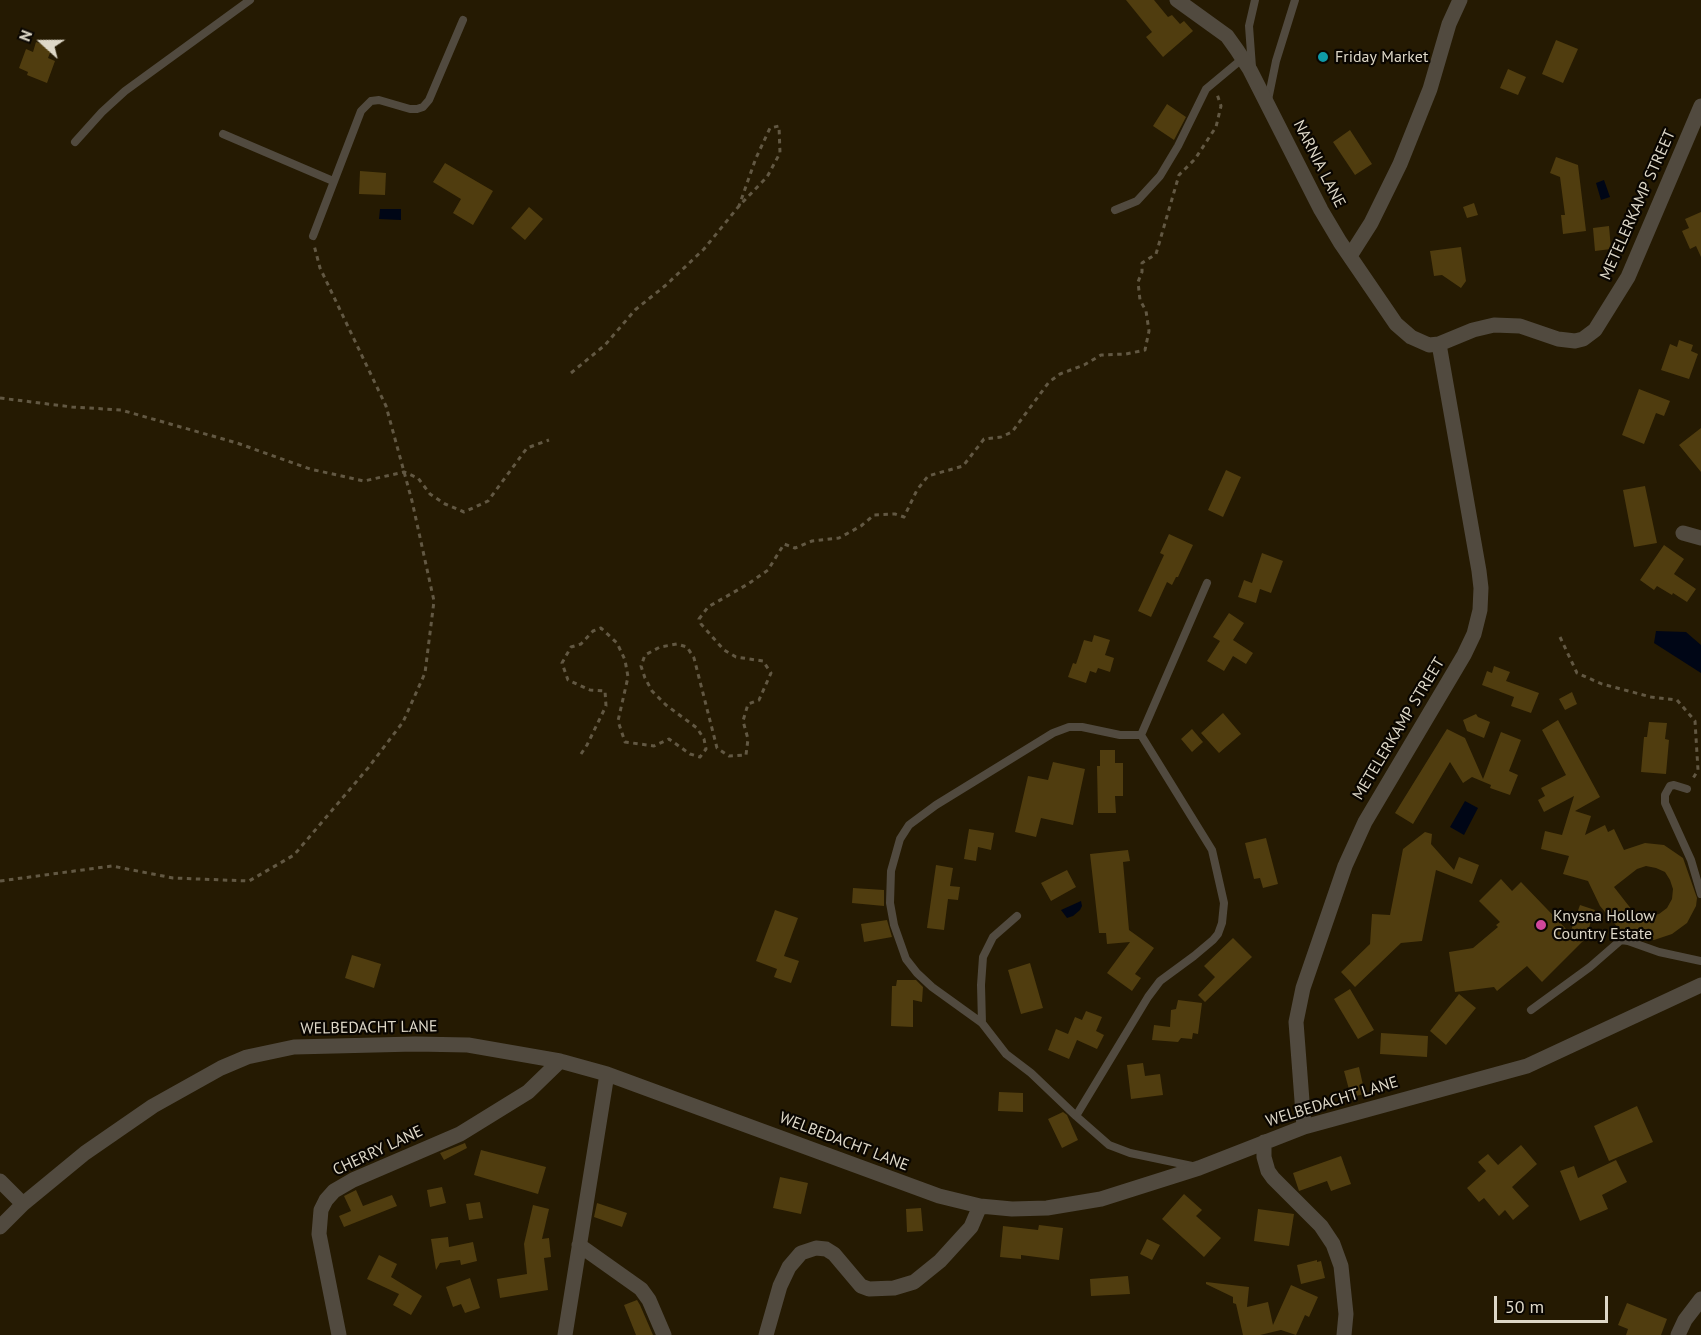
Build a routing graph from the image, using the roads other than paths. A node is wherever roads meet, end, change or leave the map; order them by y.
1 (250, 0) edge
2 (1178, 0) edge
3 (1255, 0) edge
4 (1295, 0) edge
5 (1460, 0) edge
6 (463, 20) dead end
7 (1242, 59) junction
8 (1252, 76) junction
9 (1267, 105) junction
10 (1701, 106) edge
11 (223, 134) dead end
12 (75, 142) dead end
13 (333, 181) junction
14 (1115, 210) dead end
15 (313, 236) road end
16 (1350, 256) junction
17 (1434, 344) junction
18 (1683, 532) dead end
19 (1701, 538) edge
20 (1207, 583) dead end
21 (1142, 735) junction
22 (1687, 789) road end
23 (1701, 894) edge
24 (1017, 916) dead end
25 (1701, 961) edge
26 (1701, 985) edge
27 (1531, 1010) dead end
28 (982, 1023) junction
29 (560, 1061) junction
30 (607, 1074) junction
31 (1076, 1116) junction
32 (1304, 1126) junction
33 (1264, 1142) junction
34 (1199, 1168) junction
35 (0, 1181) edge
36 (23, 1204) junction
37 (980, 1206) junction
38 (0, 1227) edge
39 (579, 1245) junction
40 (1701, 1299) edge
41 (339, 1335) edge
42 (565, 1335) edge
43 (664, 1335) edge
44 (766, 1335) edge
45 (1344, 1335) edge
46 (1678, 1335) edge

1 - 12 lane
2 - 7 street, NARNIA LANE
3 - 8 lane
4 - 9 lane
5 - 16 street
6 - 13 lane
7 - 8 street, NARNIA LANE
7 - 14 lane
8 - 9 street, NARNIA LANE
9 - 16 street, NARNIA LANE
10 - 17 street, METELERKAMP STREET
11 - 13 lane
13 - 15 lane
16 - 17 street, NARNIA LANE
17 - 32 street, METELERKAMP STREET
18 - 19 street
20 - 21 lane
21 - 28 lane
21 - 31 lane
22 - 23 lane
24 - 28 lane
25 - 27 lane
26 - 32 street, WELBEDACHT LANE
28 - 31 lane
29 - 30 street, WELBEDACHT LANE
29 - 36 street, WELBEDACHT LANE
29 - 41 street, CHERRY LANE
30 - 37 street, WELBEDACHT LANE
30 - 39 street
31 - 34 lane
32 - 33 street, WELBEDACHT LANE
33 - 34 street, WELBEDACHT LANE
33 - 45 street
34 - 37 street, WELBEDACHT LANE
35 - 36 street
36 - 38 street, WELBEDACHT LANE
37 - 44 street
39 - 42 street
39 - 43 street
40 - 46 street

